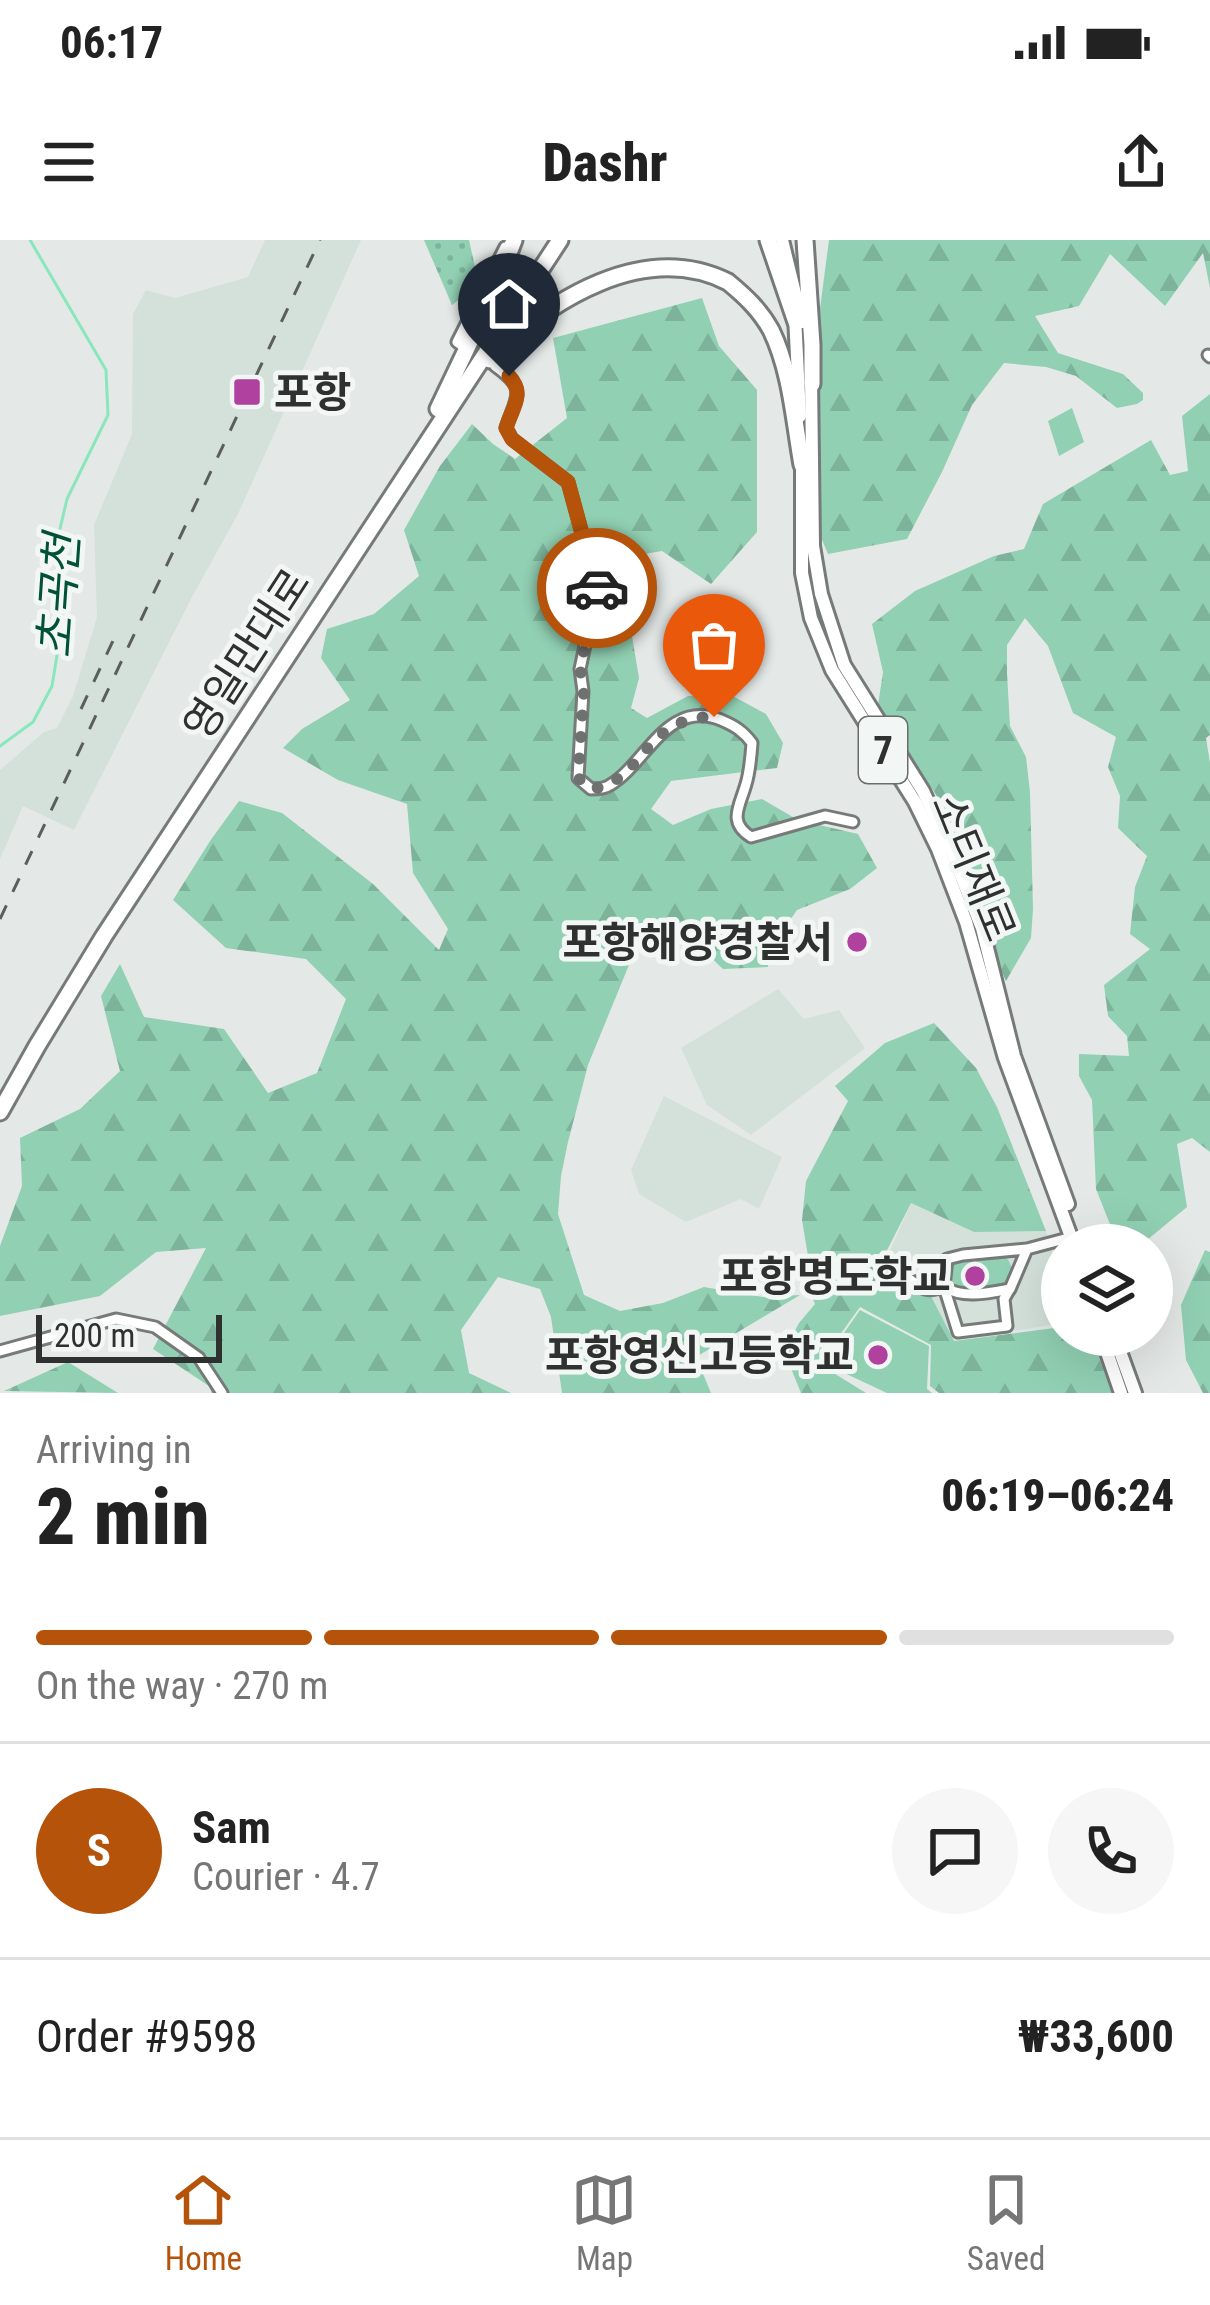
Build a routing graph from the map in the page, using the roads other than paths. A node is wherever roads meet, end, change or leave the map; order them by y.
1 (511, 240) edge
2 (548, 240) edge
3 (560, 240) edge
4 (775, 240) edge
5 (805, 240) edge
6 (796, 322) joint
7 (464, 347) dead end
8 (495, 366) dead end
9 (812, 384) junction
10 (463, 388) junction
11 (438, 409) junction
12 (802, 465) junction
13 (853, 822) dead end
14 (0, 1096) edge
15 (0, 1112) edge
16 (1069, 1224) edge
17 (1070, 1224) edge
18 (1041, 1247) edge
19 (1029, 1249) junction
20 (1035, 1265) dead end
21 (903, 1275) dead end
22 (944, 1288) junction
23 (1010, 1289) junction
24 (0, 1352) edge
25 (1108, 1356) edge
26 (1122, 1356) edge
27 (222, 1393) edge
28 (1121, 1393) edge
29 (1135, 1393) edge

1 - 7 street
1 - 11 highway
2 - 11 highway, 영일만대로
3 - 10 highway, 영일만대로
4 - 6 highway
4 - 9 main road, 소티재로 / 7
5 - 9 highway
6 - 12 main road, 소티재로 / 7
8 - 13 street
9 - 17 main road, 소티재로 / 7
10 - 12 highway
10 - 15 highway, 영일만대로
11 - 14 highway, 영일만대로
12 - 16 main road, 소티재로 / 7
18 - 19 street
19 - 20 street
19 - 22 street
19 - 23 street
21 - 22 street
22 - 23 street
22 - 23 street
24 - 27 street
25 - 28 main road
26 - 29 main road

